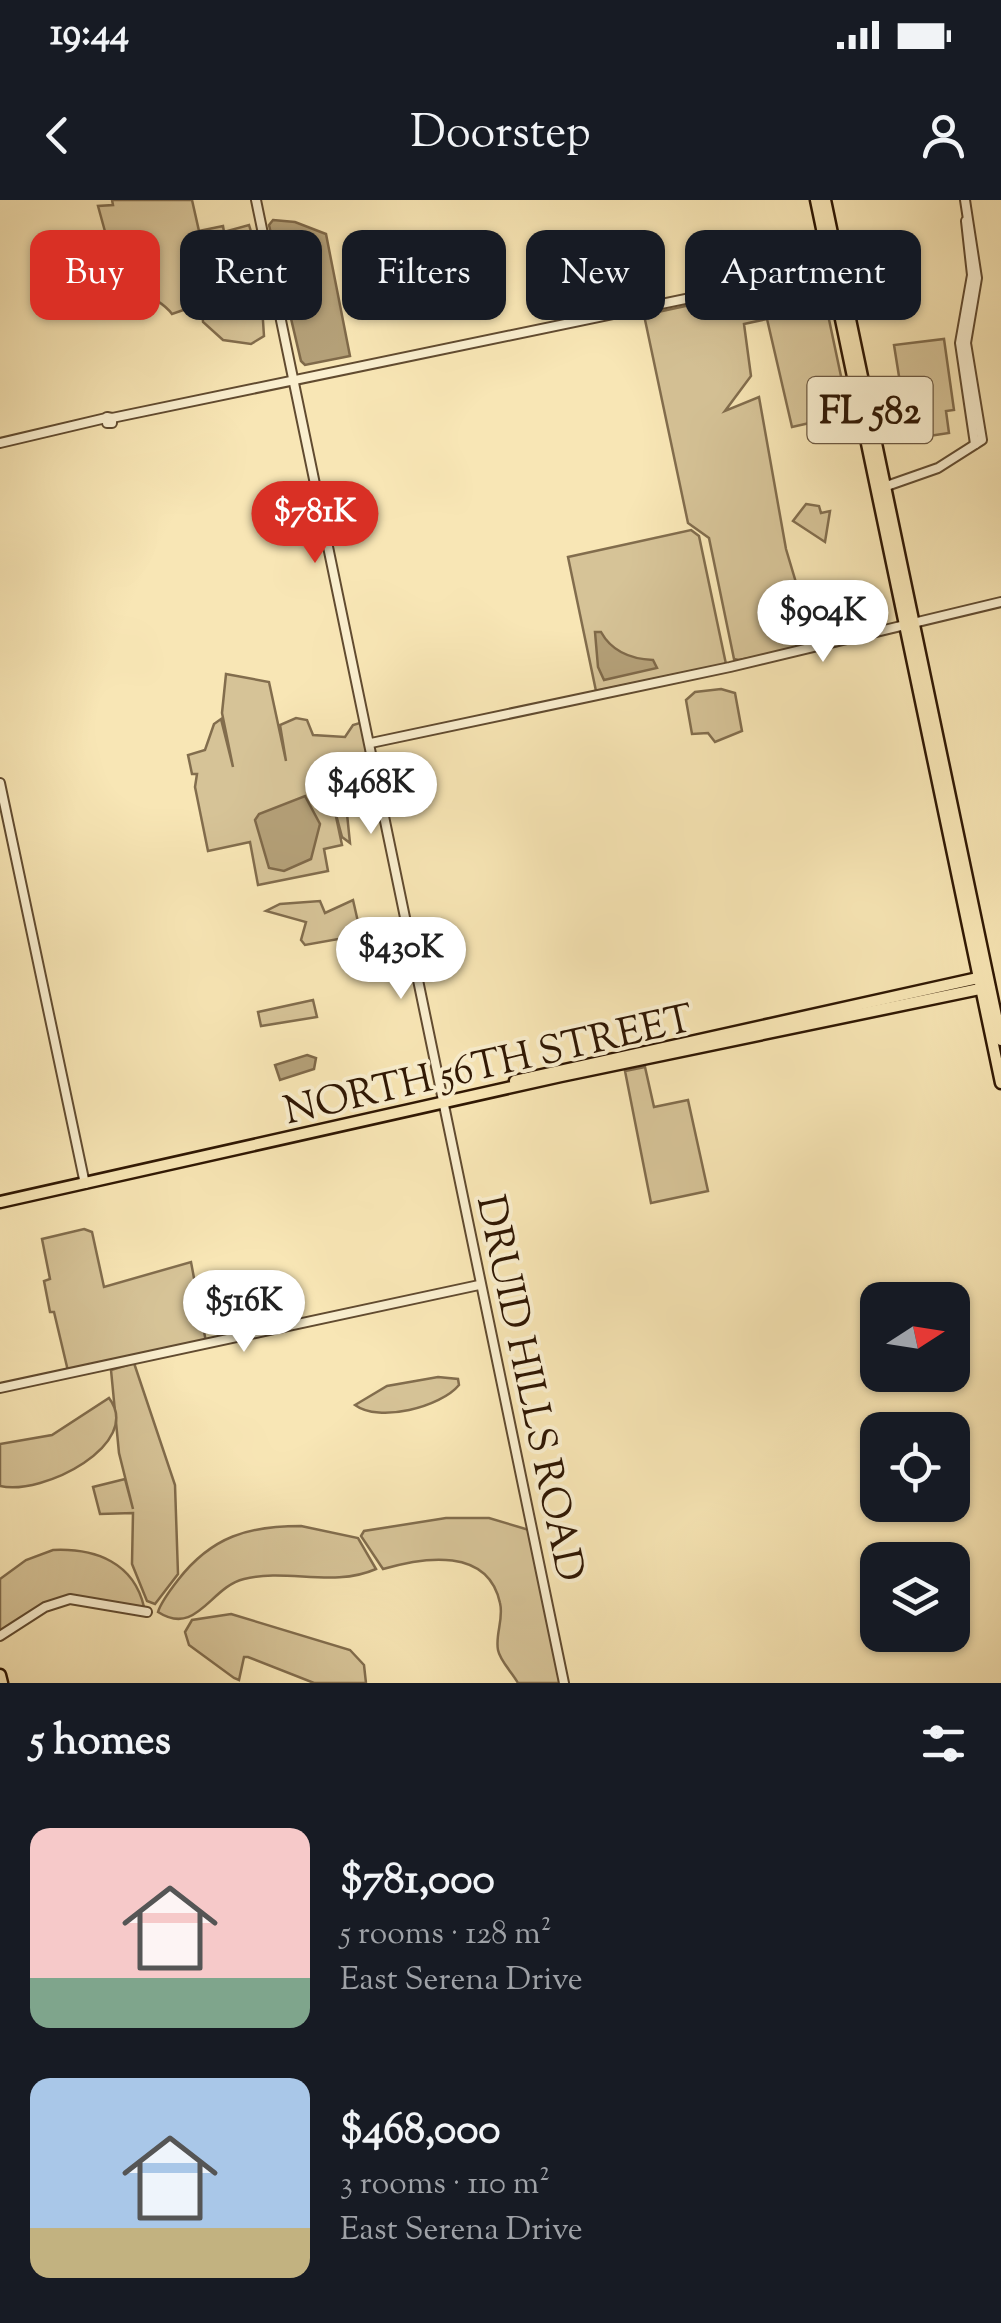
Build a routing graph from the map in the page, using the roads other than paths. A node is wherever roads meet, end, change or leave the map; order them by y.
1 (256, 200) edge
2 (816, 200) edge
3 (824, 200) edge
4 (964, 200) edge
5 (823, 230) edge
6 (828, 230) edge
7 (685, 299) edge
8 (845, 320) edge
9 (849, 320) edge
10 (296, 381) junction
11 (0, 443) edge
12 (881, 488) junction
13 (1001, 602) edge
14 (909, 623) junction
15 (911, 654) junction
16 (930, 706) junction
17 (371, 743) junction
18 (940, 770) junction
19 (0, 782) edge
20 (948, 809) junction
21 (4, 822) edge
22 (952, 851) junction
23 (971, 898) junction
24 (1001, 970) edge
25 (982, 983) junction
26 (1001, 1040) edge
27 (1001, 1081) edge
28 (442, 1103) junction
29 (157, 1166) junction
30 (128, 1169) junction
31 (108, 1180) junction
32 (83, 1182) junction
33 (56, 1185) junction
34 (32, 1196) junction
35 (0, 1199) edge
36 (479, 1285) junction
37 (0, 1388) edge
38 (144, 1611) dead end
39 (0, 1636) edge
40 (0, 1676) edge
41 (2, 1683) edge
42 (564, 1683) edge

1 - 10 street, DRUID HILLS ROAD
2 - 5 main road, FL 582
3 - 6 main road, FL 582
4 - 12 street
7 - 10 street
8 - 12 main road, FL 582
9 - 12 main road, FL 582
10 - 11 street
10 - 17 street, DRUID HILLS ROAD
12 - 14 main road, FL 582
13 - 14 street
14 - 15 main road, FL 582
14 - 16 main road, FL 582
14 - 17 street
15 - 16 main road
15 - 18 main road, FL 582
16 - 18 main road, FL 582
17 - 28 street, DRUID HILLS ROAD
18 - 20 main road, FL 582
19 - 21 street
20 - 22 main road, FL 582
20 - 23 main road, FL 582
21 - 32 street
22 - 23 main road
22 - 25 main road, FL 582
23 - 25 main road, FL 582
24 - 25 main road
25 - 26 main road
25 - 27 main road, FL 582
25 - 28 main road, NORTH 56TH STREET
28 - 29 main road, NORTH 56TH STREET
28 - 36 street, DRUID HILLS ROAD
29 - 30 main road, NORTH 56TH STREET
29 - 31 main road, NORTH 56TH STREET
30 - 31 main road
30 - 32 main road, NORTH 56TH STREET
31 - 32 main road, NORTH 56TH STREET
32 - 33 main road, NORTH 56TH STREET
32 - 34 main road, NORTH 56TH STREET
33 - 34 main road
33 - 35 main road, NORTH 56TH STREET
34 - 35 main road, NORTH 56TH STREET
36 - 37 street
36 - 42 street, DRUID HILLS ROAD
38 - 39 street
40 - 41 main road

